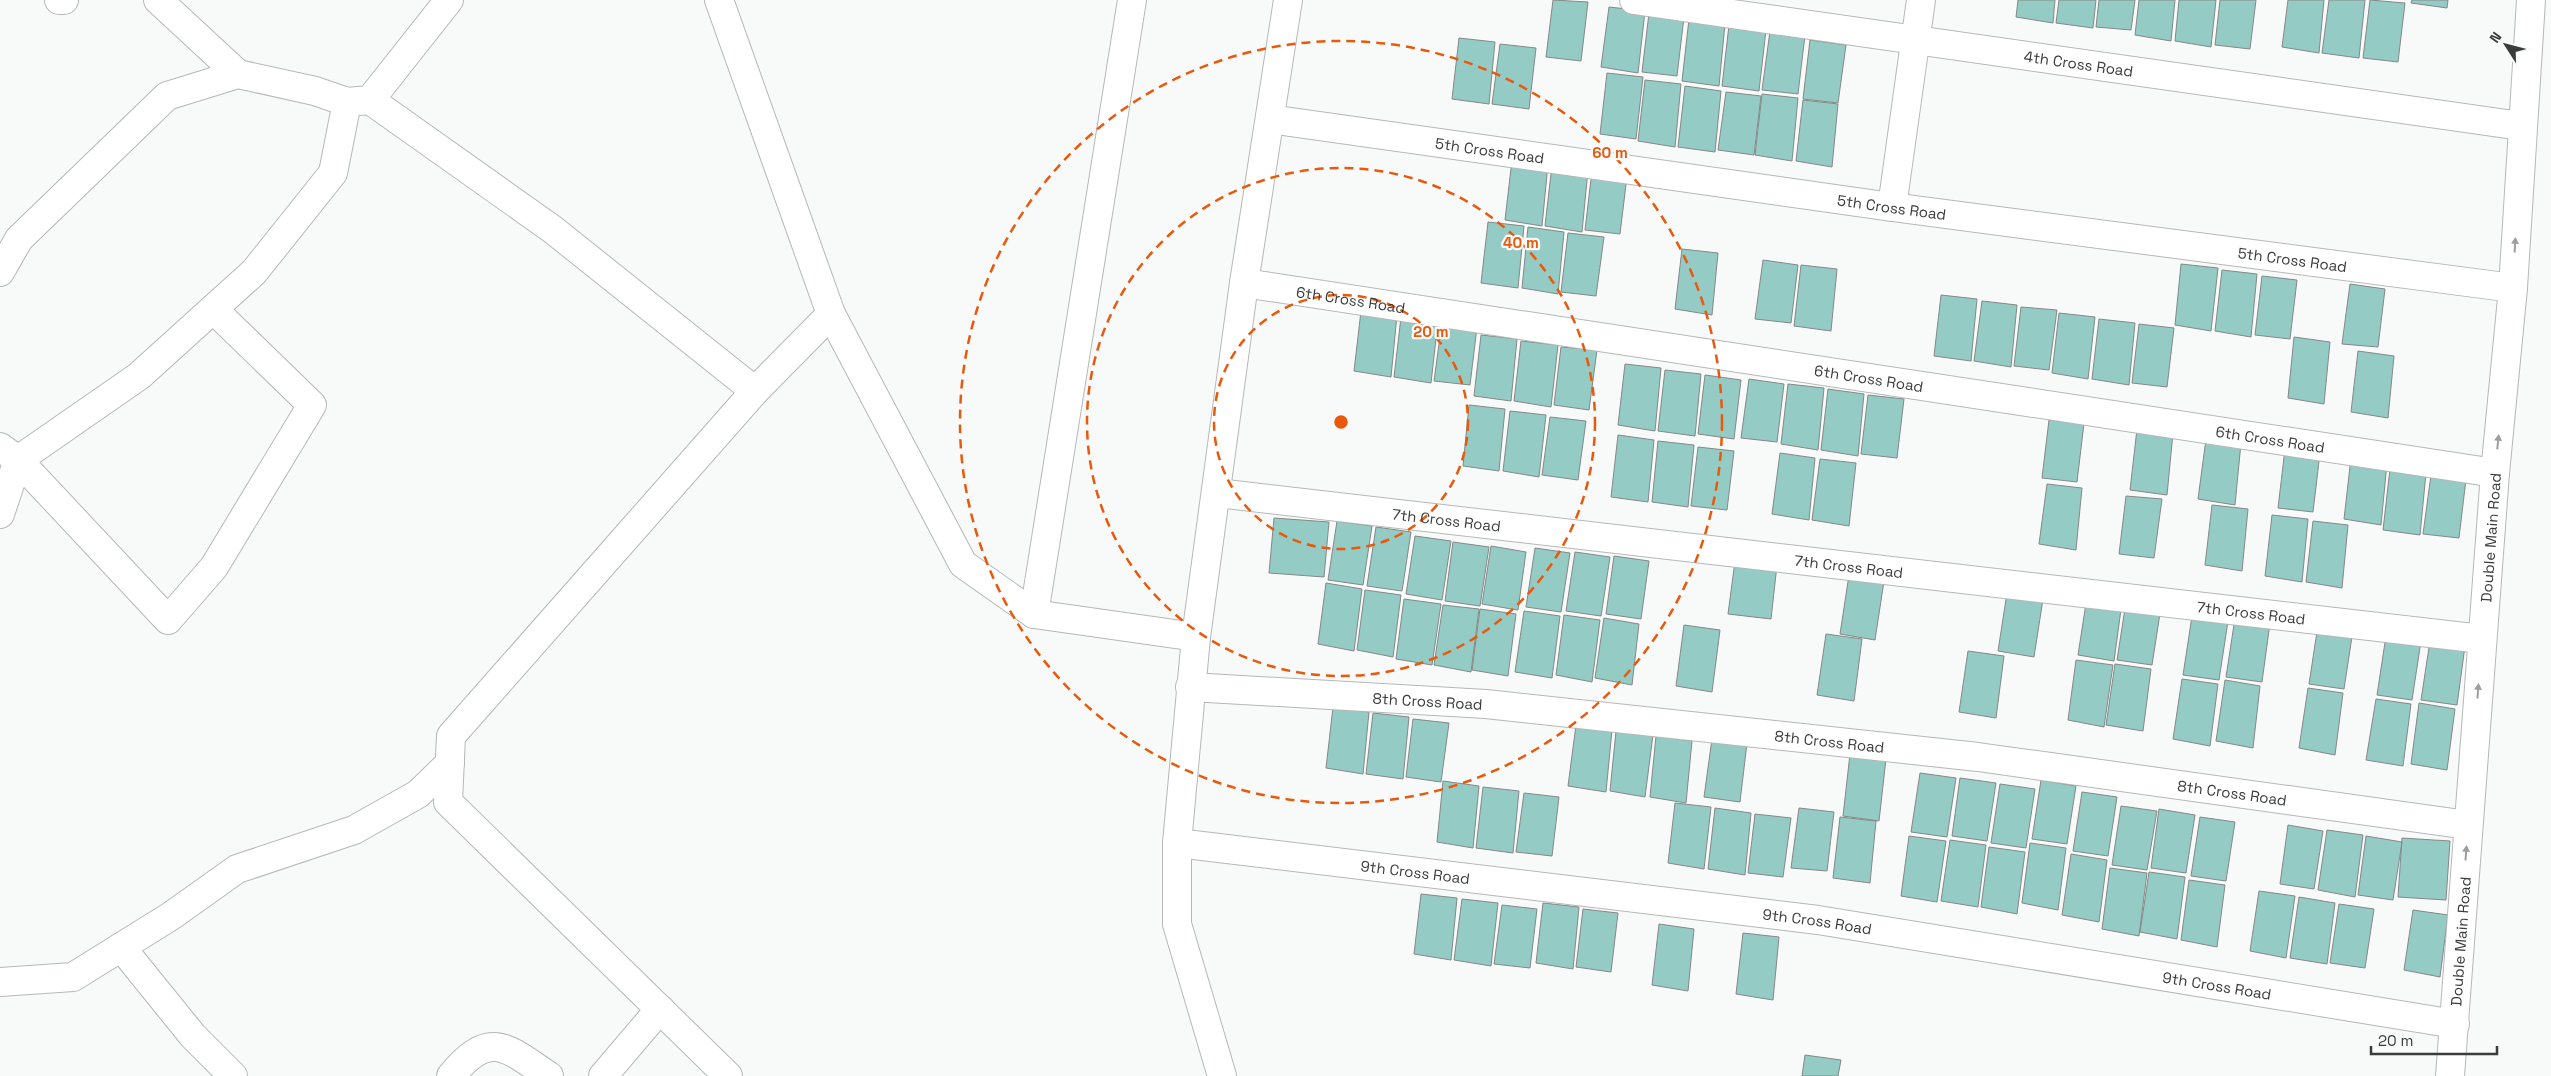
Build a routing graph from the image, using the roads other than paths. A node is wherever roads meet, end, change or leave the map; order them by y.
1 (59, 0) edge
2 (64, 0) edge
3 (158, 0) edge
4 (449, 0) edge
5 (719, 0) edge
6 (1132, 0) edge
7 (1288, 0) edge
8 (1634, 0) edge
9 (1921, 0) edge
10 (2531, 0) edge
11 (1915, 41) junction
12 (238, 74) junction
13 (359, 101) junction
14 (1270, 119) junction
15 (2521, 126) junction
16 (1892, 207) junction
17 (8, 244) edge
18 (0, 272) edge
19 (1244, 283) junction
20 (2513, 288) junction
21 (213, 309) junction
22 (831, 314) junction
23 (755, 391) junction
24 (9, 454) edge
25 (2495, 473) junction
26 (1217, 493) junction
27 (0, 514) edge
28 (1034, 614) junction
29 (1196, 637) junction
30 (2482, 639) junction
31 (1190, 687) junction
32 (450, 763) junction
33 (418, 794) junction
34 (448, 802) junction
35 (2468, 825) junction
36 (1177, 843) junction
37 (120, 948) junction
38 (0, 982) edge
39 (660, 1010) junction
40 (2454, 1024) junction
41 (233, 1076) edge
42 (450, 1076) edge
43 (549, 1076) edge
44 (603, 1076) edge
45 (728, 1076) edge
46 (1222, 1076) edge
47 (2450, 1076) edge

1 - 2 street
3 - 12 street
4 - 13 street
5 - 22 street
6 - 28 street
7 - 14 street
8 - 11 street, 4th Cross Road
9 - 11 street
10 - 15 street, Double Main Road
11 - 15 street, 4th Cross Road
11 - 16 street
12 - 13 street
12 - 17 street
13 - 21 street
13 - 23 street
14 - 16 street, 5th Cross Road
14 - 19 street
20 -> 15 street, Double Main Road
16 - 20 street, 5th Cross Road
17 - 18 street
19 - 25 street, 6th Cross Road
19 - 26 street
25 -> 20 street, Double Main Road
21 - 24 street
21 - 24 street
22 - 23 street
22 - 28 street
23 - 32 street
24 - 27 street
25 - 30 street, Double Main Road
26 - 29 street
26 - 30 street, 7th Cross Road
28 - 29 street
29 - 31 street
35 -> 30 street, Double Main Road
31 - 35 street, 8th Cross Road
31 - 36 street
32 - 33 street
32 - 34 street
33 - 34 street
33 - 37 street
34 - 39 street
40 -> 35 street, Double Main Road
36 - 40 street, 9th Cross Road
36 - 46 street
37 - 38 street
37 - 41 street
39 - 44 street
39 - 45 street
40 - 47 street, Double Main Road
42 - 43 street

